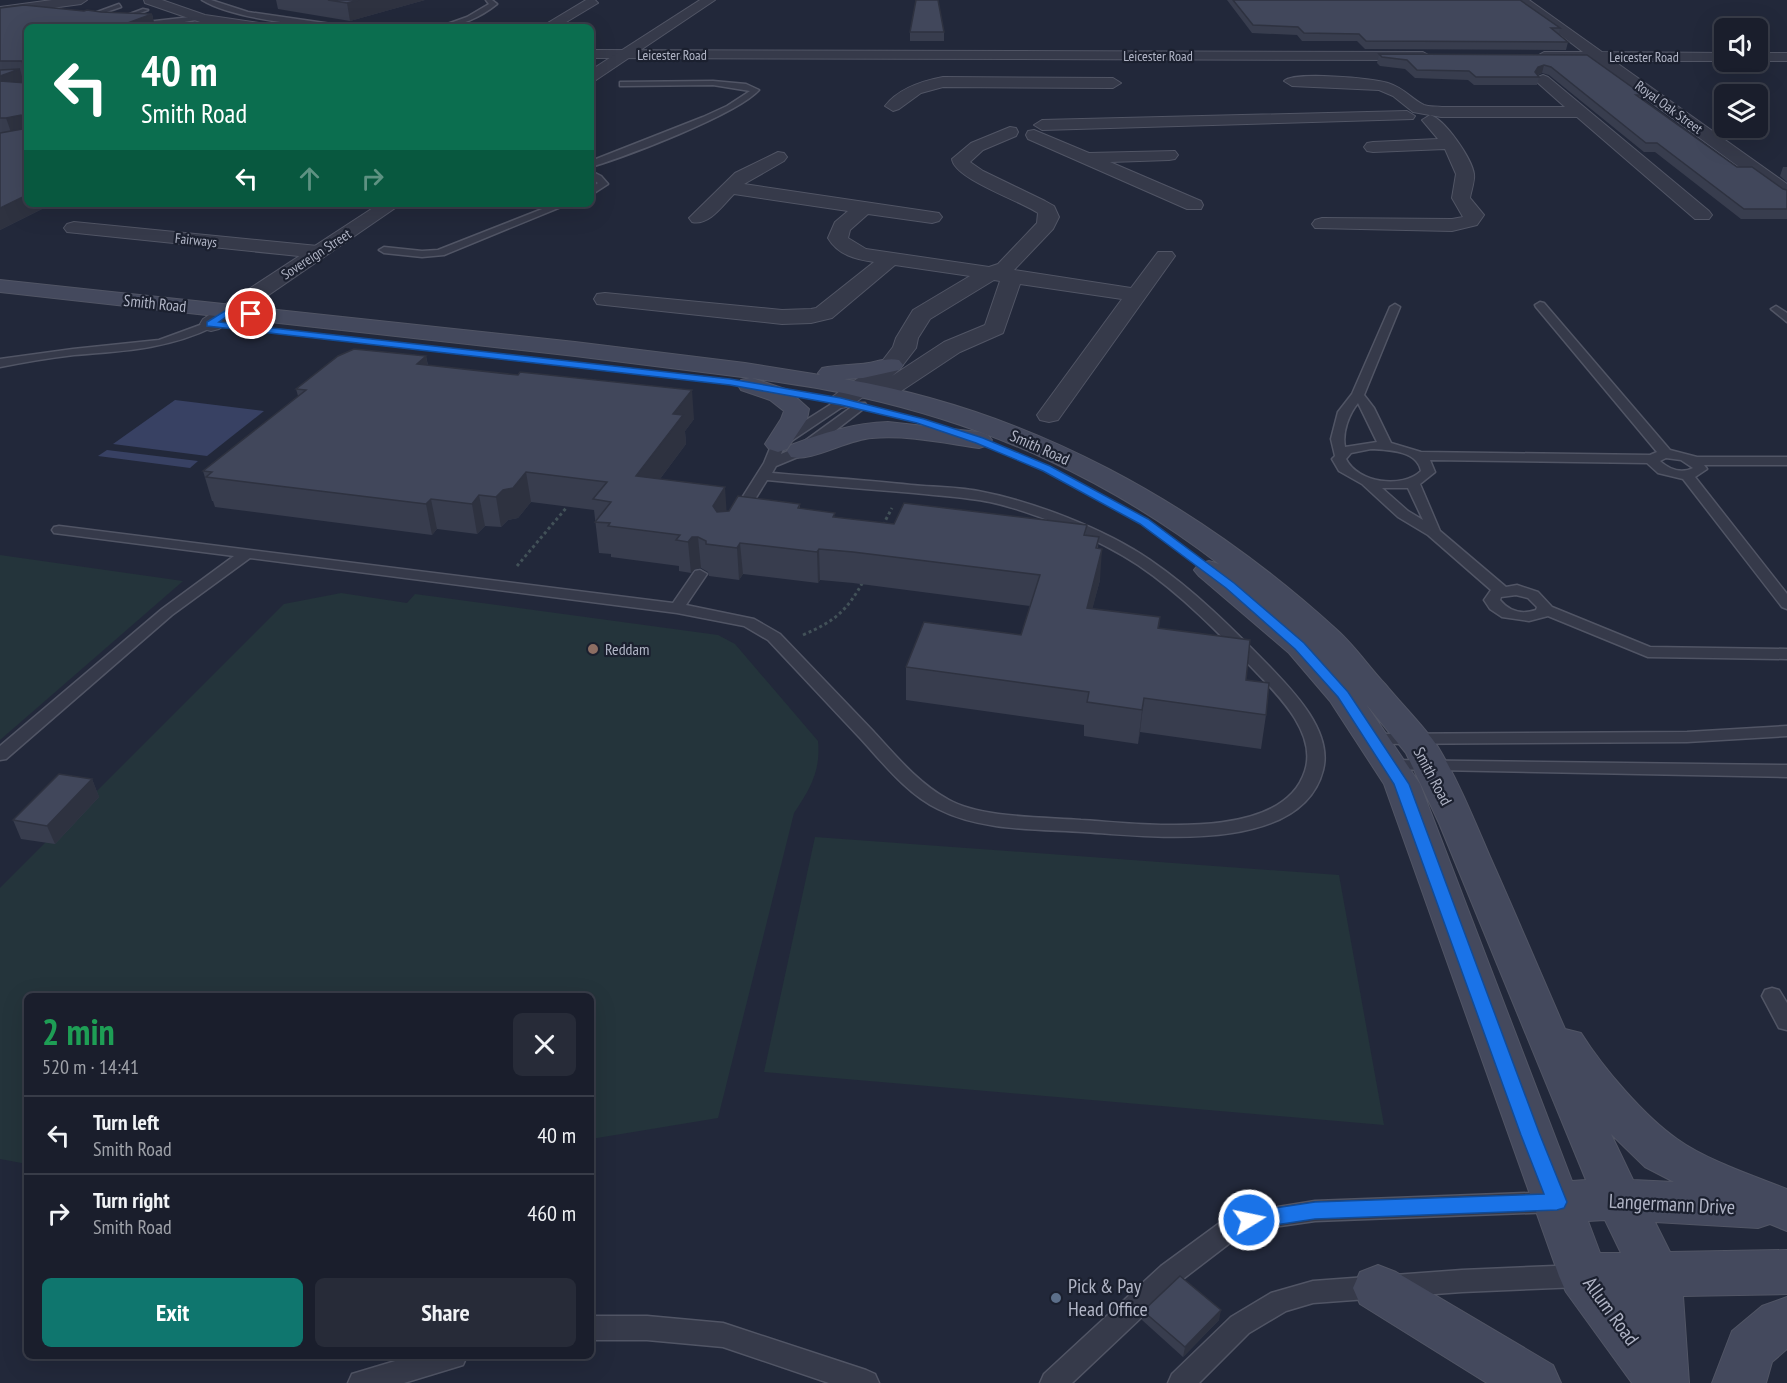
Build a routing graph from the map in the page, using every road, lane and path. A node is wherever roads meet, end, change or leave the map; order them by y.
1 (81, 0) edge
2 (205, 0) edge
3 (709, 0) edge
4 (1521, 0) edge
5 (489, 1) edge
6 (591, 3) dead end
7 (148, 5) edge
8 (119, 6) dead end
9 (227, 8) junction
10 (0, 11) edge
11 (27, 15) edge
12 (0, 18) edge
13 (69, 20) edge
14 (78, 20) junction
15 (185, 20) edge
16 (88, 21) edge
17 (136, 24) edge
18 (156, 24) edge
19 (227, 24) edge
20 (325, 24) edge
21 (451, 24) edge
22 (553, 24) edge
23 (594, 54) edge
24 (625, 55) junction
25 (1432, 56) edge
26 (1527, 56) edge
27 (1599, 56) junction
28 (1714, 57) edge
29 (1768, 57) edge
30 (1787, 57) edge
31 (594, 75) edge
32 (24, 80) edge
33 (0, 81) edge
34 (1292, 81) dead end
35 (1543, 81) edge
36 (1013, 82) junction
37 (1113, 83) dead end
38 (623, 84) dead end
39 (893, 106) dead end
40 (1578, 112) junction
41 (1424, 114) junction
42 (1015, 118) junction
43 (1038, 130) junction
44 (1451, 144) junction
45 (1373, 147) dead end
46 (1169, 155) dead end
47 (778, 157) dead end
48 (1082, 157) junction
49 (594, 163) edge
50 (1746, 163) junction
51 (1777, 163) dead end
52 (594, 176) edge
53 (730, 188) junction
54 (594, 190) edge
55 (1787, 193) edge
56 (1194, 205) dead end
57 (387, 207) edge
58 (555, 207) edge
59 (865, 207) junction
60 (1702, 215) dead end
61 (932, 217) dead end
62 (699, 218) dead end
63 (1322, 224) dead end
64 (74, 228) dead end
65 (384, 250) dead end
66 (318, 252) junction
67 (1165, 256) dead end
68 (890, 259) junction
69 (1002, 273) junction
70 (0, 286) edge
71 (1137, 295) junction
72 (605, 299) dead end
73 (0, 300) edge
74 (1540, 305) dead end
75 (1395, 307) dead end
76 (1776, 309) dead end
77 (220, 318) junction
78 (1787, 319) edge
79 (907, 338) junction
80 (952, 347) junction
81 (0, 363) edge
82 (747, 378) junction
83 (874, 388) junction
84 (1358, 395) junction
85 (1049, 415) dead end
86 (979, 440) junction
87 (1386, 446) junction
88 (1341, 455) junction
89 (1418, 456) junction
90 (778, 458) junction
91 (1660, 460) junction
92 (1787, 461) edge
93 (1521, 463) junction
94 (1428, 468) junction
95 (1694, 468) junction
96 (1787, 469) edge
97 (1367, 481) junction
98 (1413, 483) junction
99 (902, 488) junction
100 (567, 507) edge
101 (1156, 518) junction
102 (729, 529) edge
103 (59, 530) dead end
104 (880, 531) edge
105 (1433, 532) junction
106 (245, 555) junction
107 (700, 574) dead end
108 (868, 574) edge
109 (500, 586) junction
110 (1502, 591) junction
111 (1787, 604) edge
112 (677, 608) junction
113 (1545, 609) junction
114 (780, 643) junction
115 (1787, 654) edge
116 (1787, 731) edge
117 (1401, 751) junction
118 (0, 755) edge
119 (1787, 771) edge
120 (1522, 975) junction
121 (1772, 996) dead end
122 (1787, 1022) edge
123 (1617, 1199) junction
124 (1557, 1202) junction
125 (1787, 1210) edge
126 (1787, 1272) edge
127 (1656, 1274) junction
128 (1584, 1276) junction
129 (1378, 1288) junction
130 (1787, 1320) edge
131 (594, 1328) edge
132 (444, 1359) edge
133 (1663, 1382) edge
134 (361, 1383) edge
135 (866, 1383) edge
136 (1053, 1383) edge
137 (1181, 1383) edge
138 (1534, 1383) edge
139 (1739, 1383) edge

1 - 10 street
2 - 9 lane
3 - 24 street
4 - 27 street, Royal Oak Street
5 - 21 lane
6 - 22 street
7 - 15 street
7 - 17 lane
8 - 14 lane
9 - 15 lane
9 - 20 lane
11 - 12 lane
13 - 14 lane
14 - 16 lane
15 - 18 lane
15 - 19 street
23 - 24 street, Leicester Road
24 - 25 street, Leicester Road
24 - 31 street
26 - 27 street, Leicester Road
27 - 28 street, Leicester Road
27 - 50 street, Royal Oak Street
29 - 30 street
32 - 33 lane
34 - 41 street
35 - 40 street
36 - 37 street
36 - 39 street
36 - 42 street
38 - 49 lane
40 - 41 street
40 - 60 street
41 - 43 street
41 - 44 street
42 - 43 street
42 - 69 street
43 - 48 street
44 - 45 street
44 - 63 street
46 - 48 street
47 - 53 street
48 - 56 street
50 - 51 street
50 - 55 street, Royal Oak Street
52 - 54 lane
53 - 59 street
53 - 62 street
57 - 66 street, Sovereign Street
58 - 65 lane
59 - 61 street
59 - 68 street
64 - 66 street, Fairways
66 - 77 street, Sovereign Street
67 - 71 street
68 - 69 street
68 - 72 street
69 - 71 street
69 - 79 street
69 - 80 street
70 - 77 main road, Smith Road
71 - 85 street
73 - 77 main road, Smith Road
74 - 91 lane
75 - 84 lane
76 - 78 lane
77 - 81 lane
77 - 82 main road, Smith Road
79 - 80 street
79 - 83 street
80 - 83 street
82 - 83 main road, Smith Road
82 - 83 main road
82 - 90 main road
83 - 86 main road, Smith Road
83 - 90 lane
83 - 90 lane
83 - 101 main road, Smith Road
84 - 87 lane
84 - 88 lane
86 - 90 main road
86 - 101 main road, Smith Road
87 - 88 lane
87 - 89 lane
88 - 97 lane
89 - 93 lane
89 - 94 lane
90 - 99 lane
90 - 102 lane
91 - 93 lane
91 - 95 lane
92 - 95 lane
93 - 94 lane
94 - 98 lane
95 - 96 lane
95 - 111 lane
97 - 98 lane
97 - 105 lane
98 - 105 lane
99 - 104 path
99 - 114 lane
100 - 109 path
101 - 117 main road, Smith Road
103 - 106 lane
105 - 110 lane
106 - 109 lane
106 - 118 lane
107 - 112 lane
108 - 114 path
109 - 112 lane
110 - 113 lane
110 - 113 lane
112 - 114 lane
113 - 115 lane
116 - 117 lane
117 - 119 lane
117 - 120 main road, Smith Road
117 - 124 main road, Smith Road
120 - 123 main road, Smith Road
120 - 125 main road
121 - 122 lane
123 - 124 main road, Langermann Drive
123 - 125 main road, Langermann Drive
123 - 127 main road, Allum Road
124 - 128 main road, Allum Road
124 - 136 lane
126 - 127 main road
127 - 128 main road
127 - 133 main road, Allum Road
128 - 129 lane
128 - 133 main road, Allum Road
129 - 137 lane
129 - 138 main road
130 - 139 main road
131 - 135 lane
132 - 134 lane

